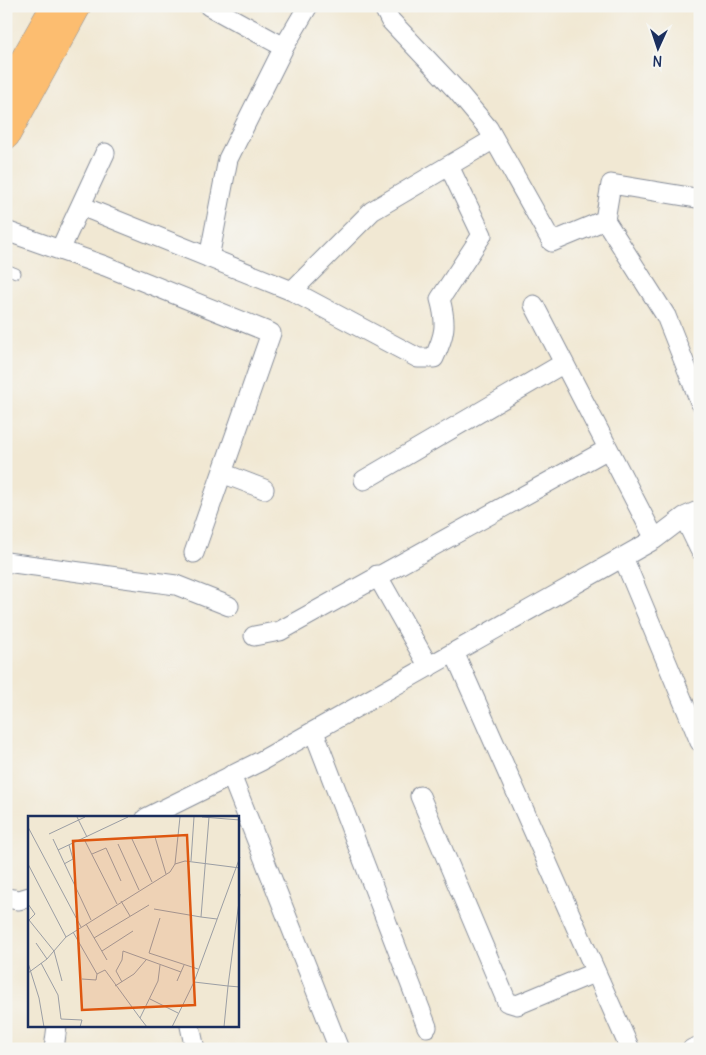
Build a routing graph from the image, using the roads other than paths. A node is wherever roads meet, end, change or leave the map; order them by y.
1 (55, 6) edge
2 (77, 6) edge
3 (209, 6) edge
4 (308, 6) edge
5 (383, 6) edge
6 (284, 47) junction
7 (6, 92) edge
8 (6, 135) edge
9 (494, 139) junction
10 (105, 153) dead end
11 (449, 166) junction
12 (696, 198) dead end
13 (81, 206) junction
14 (605, 220) junction
15 (6, 231) edge
16 (60, 250) junction
17 (209, 258) junction
18 (6, 269) edge
19 (16, 272) dead end
20 (292, 291) junction
21 (534, 305) dead end
22 (564, 363) junction
23 (700, 402) edge
24 (608, 449) junction
25 (222, 472) junction
26 (364, 480) dead end
27 (264, 489) dead end
28 (692, 514) edge
29 (655, 539) junction
30 (700, 550) edge
31 (194, 553) dead end
32 (623, 557) junction
33 (6, 562) edge
34 (377, 575) junction
35 (229, 606) dead end
36 (254, 636) dead end
37 (454, 652) junction
38 (428, 667) junction
39 (314, 732) junction
40 (700, 742) edge
41 (231, 775) junction
42 (420, 796) dead end
43 (150, 816) edge
44 (28, 897) edge
45 (6, 898) edge
46 (596, 972) junction
47 (427, 1027) dead end
48 (57, 1028) edge
49 (191, 1028) edge
50 (700, 1046) edge
51 (54, 1049) edge
52 (196, 1049) edge
53 (339, 1049) edge
54 (630, 1049) edge
55 (692, 1049) edge

1 - 7 main road
2 - 8 main road
3 - 6 street
4 - 6 street
5 - 9 street
6 - 17 street
9 - 11 street
9 - 14 street
10 - 13 street
11 - 20 street
11 - 20 street
12 - 14 street
13 - 16 street
13 - 17 street
14 - 23 street
15 - 16 street
16 - 25 street
17 - 20 street
18 - 19 lane
21 - 22 street
22 - 24 street
22 - 26 street
24 - 29 street
24 - 34 street
25 - 27 street
25 - 31 street
28 - 29 street
28 - 30 street
29 - 32 street
32 - 37 street
32 - 40 street
33 - 35 street
34 - 36 street
34 - 38 street
37 - 38 street
37 - 46 street
38 - 39 street
39 - 41 street
39 - 47 street
41 - 43 street
41 - 53 street
42 - 46 street
44 - 45 street
46 - 54 street
48 - 51 street
49 - 52 street
50 - 55 street

